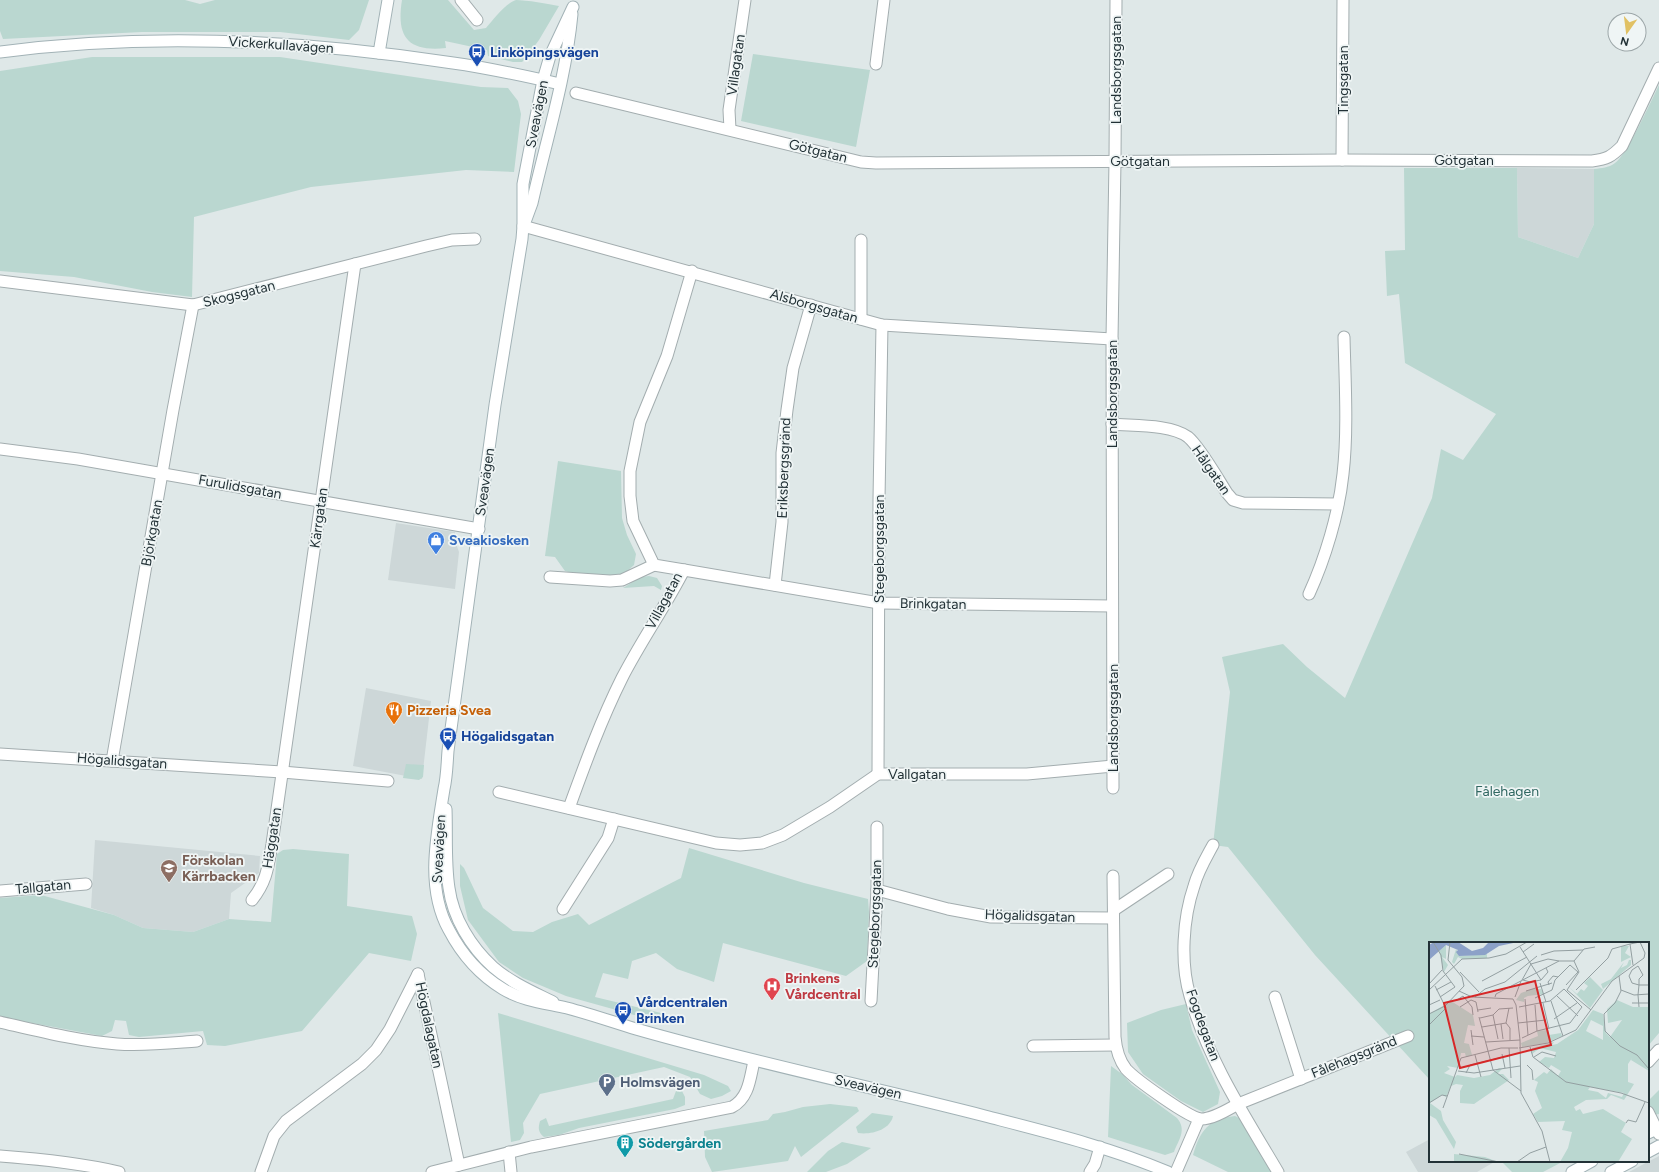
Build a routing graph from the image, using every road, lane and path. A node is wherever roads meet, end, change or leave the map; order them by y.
1 (388, 0) edge
2 (461, 0) edge
3 (745, 0) edge
4 (884, 0) edge
5 (1116, 0) edge
6 (1343, 0) edge
7 (574, 4) edge
8 (477, 20) dead end
9 (0, 52) edge
10 (379, 53) junction
11 (876, 64) dead end
12 (1659, 68) edge
13 (543, 80) junction
14 (560, 84) junction
15 (576, 93) dead end
16 (730, 129) junction
17 (1342, 160) junction
18 (1115, 161) junction
19 (523, 226) junction
20 (475, 239) dead end
21 (861, 240) dead end
22 (355, 264) junction
23 (692, 271) junction
24 (0, 281) edge
25 (193, 305) junction
26 (811, 305) junction
27 (861, 319) junction
28 (882, 325) junction
29 (1344, 338) dead end
30 (1112, 339) junction
31 (1112, 424) junction
32 (0, 450) edge
33 (163, 473) junction
34 (321, 501) junction
35 (1338, 504) junction
36 (479, 529) junction
37 (654, 565) junction
38 (684, 570) junction
39 (550, 577) dead end
40 (775, 585) junction
41 (1309, 594) dead end
42 (878, 603) junction
43 (1112, 606) junction
44 (0, 754) edge
45 (112, 761) junction
46 (1113, 766) junction
47 (282, 772) junction
48 (878, 774) junction
49 (388, 781) dead end
50 (1113, 788) dead end
51 (499, 792) dead end
52 (569, 808) junction
53 (614, 819) junction
54 (877, 827) dead end
55 (1213, 845) dead end
56 (1168, 874) dead end
57 (1113, 876) dead end
58 (86, 884) dead end
59 (877, 890) junction
60 (0, 891) edge
61 (252, 900) dead end
62 (563, 909) dead end
63 (1113, 914) junction
64 (1275, 997) dead end
65 (871, 1001) dead end
66 (0, 1022) edge
67 (1408, 1036) dead end
68 (196, 1041) dead end
69 (1115, 1045) junction
70 (1033, 1046) dead end
71 (1659, 1050) edge
72 (754, 1061) junction
73 (1649, 1061) edge
74 (1301, 1079) junction
75 (1238, 1104) junction
76 (1649, 1115) edge
77 (1199, 1119) junction
78 (1655, 1131) edge
79 (1659, 1146) edge
80 (1100, 1147) junction
81 (1649, 1151) edge
82 (509, 1152) junction
83 (0, 1156) edge
84 (1590, 1162) edge
85 (1630, 1162) edge
86 (459, 1165) junction
87 (119, 1172) edge
88 (261, 1172) edge
89 (432, 1172) edge
90 (511, 1172) edge
91 (1090, 1172) edge
92 (1168, 1172) edge
93 (1176, 1172) edge
94 (1278, 1172) edge
95 (1572, 1172) edge
96 (1611, 1172) edge

1 - 10 street
2 - 8 street
3 - 16 street, Villagatan
4 - 11 street
5 - 18 street, Landsborgsgatan
6 - 17 street, Tingsgatan
7 - 13 street, Sveavägen
7 - 14 street, Sveavägen
9 - 10 street, Vickerkullavägen
10 - 13 street, Vickerkullavägen
12 - 17 street, Götgatan
13 - 14 street, Vickerkullavägen
13 - 19 street, Sveavägen
14 - 19 street, Sveavägen
15 - 16 street, Götgatan
16 - 18 street, Götgatan
17 - 18 street, Götgatan
18 - 30 street, Landsborgsgatan
19 - 23 street, Alsborgsgatan
19 - 36 street, Sveavägen
20 - 22 street, Skogsgatan
21 - 27 street
22 - 25 street, Skogsgatan
22 - 34 street, Kärrgatan
23 - 26 street, Alsborgsgatan
23 - 37 street, Villagatan
24 - 25 street, Skogsgatan
25 - 33 street, Björkgatan
26 - 27 street, Alsborgsgatan
26 - 40 street, Eriksbergsgränd
27 - 28 street, Alsborgsgatan
28 - 30 street, Alsborgsgatan
28 - 42 street, Stegeborgsgatan
29 - 35 street
30 - 31 street, Landsborgsgatan
31 - 35 street, Hålgatan
31 - 43 street, Landsborgsgatan
32 - 33 street, Furulidsgatan
33 - 34 street, Furulidsgatan
33 - 45 street, Björkgatan
34 - 36 street, Furulidsgatan
34 - 47 street, Kärrgatan
35 - 41 street
36 - 72 street, Sveavägen
37 - 38 street, Villagatan
37 - 39 street
38 - 40 street, Brinkgatan
38 - 52 street, Villagatan
40 - 42 street, Brinkgatan
42 - 43 street, Brinkgatan
42 - 48 street, Stegeborgsgatan
43 - 46 street, Landsborgsgatan
44 - 45 street, Högalidsgatan
45 - 47 street, Högalidsgatan
46 - 48 street, Vallgatan
46 - 50 street, Landsborgsgatan
47 - 49 street, Högalidsgatan
47 - 61 street, Häggatan
48 - 53 street, Vallgatan
51 - 52 street
52 - 53 street
53 - 62 street
54 - 59 street, Stegeborgsgatan
55 - 75 street, Fogdegatan
56 - 63 street
57 - 63 street
58 - 60 street, Tallgatan
59 - 63 street, Högalidsgatan
59 - 65 street, Stegeborgsgatan
63 - 69 street
64 - 74 street, Fålehagsgränd
66 - 68 street
67 - 74 street, Fålehagsgränd
69 - 70 street
69 - 77 street
71 - 73 street
72 - 80 street, Sveavägen
72 - 82 street
74 - 75 street, Fålehagsgränd
75 - 77 street
75 - 94 street, Fogdegatan
76 - 78 street
77 - 93 street
79 - 81 street
80 - 91 street
80 - 92 street, Sveavägen
82 - 86 street
82 - 90 street
83 - 87 street
84 - 95 street
85 - 96 street
86 - 88 street, Högdalagatan
86 - 89 street

